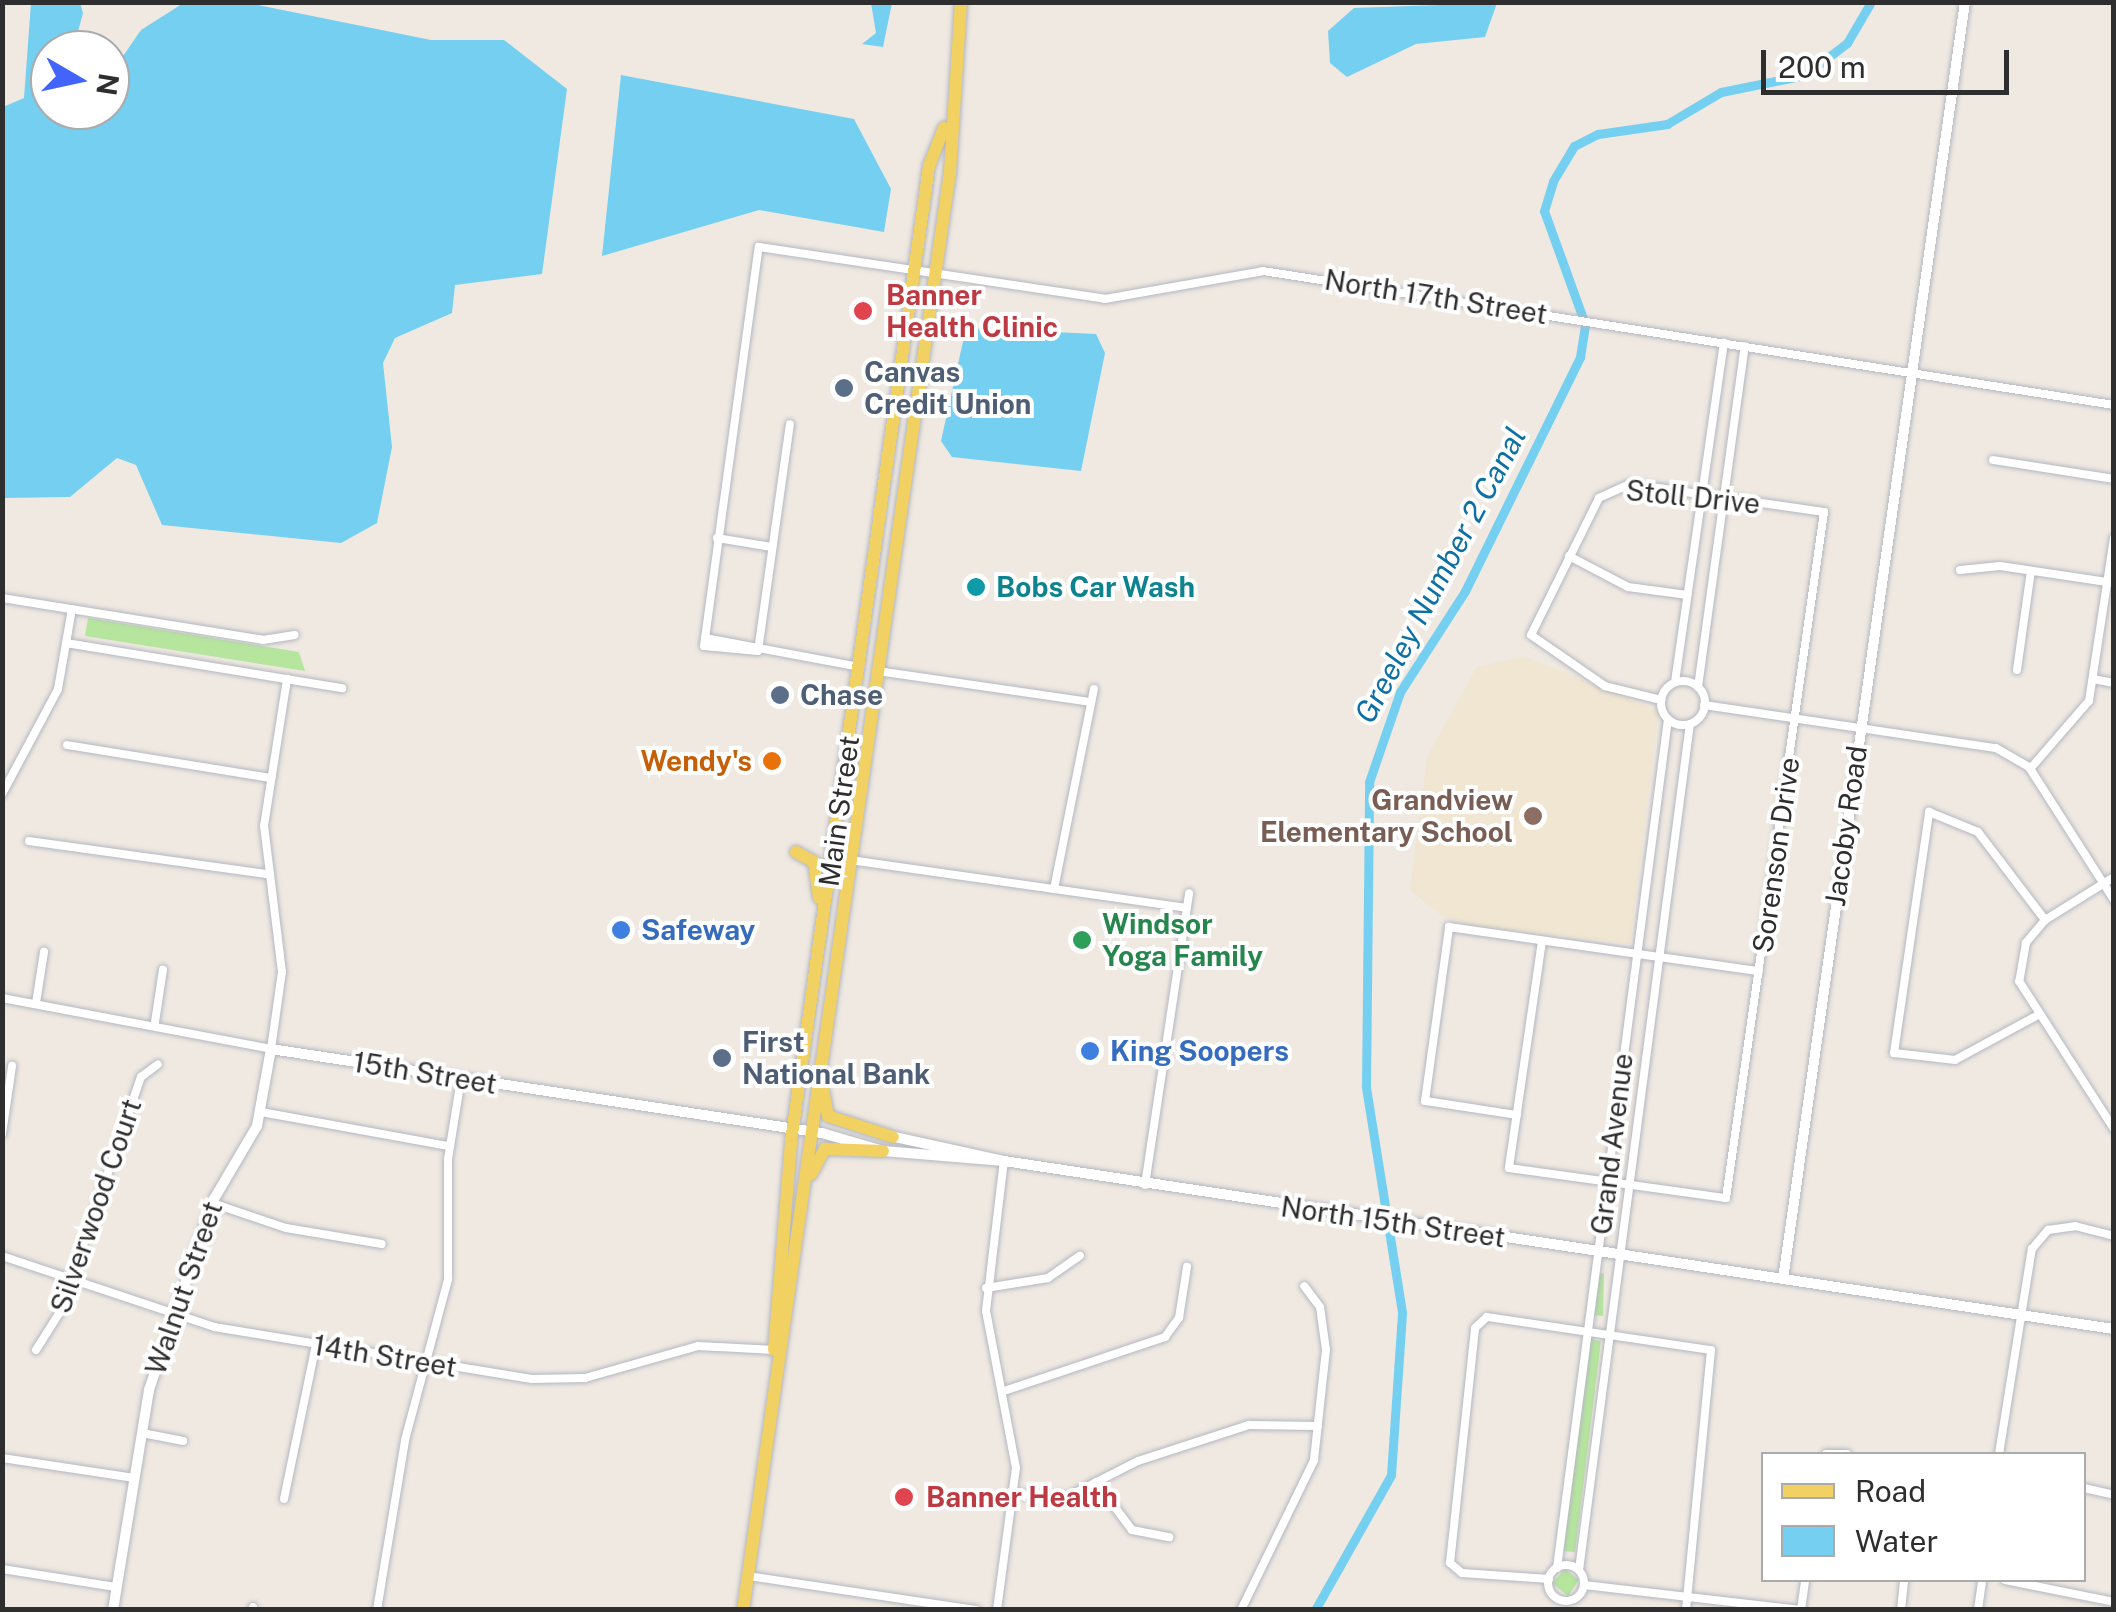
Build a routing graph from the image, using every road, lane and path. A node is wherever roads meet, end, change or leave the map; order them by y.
1 (961, 2) edge
2 (1965, 2) edge
3 (947, 120) junction
4 (914, 271) junction
5 (934, 274) junction
6 (1724, 343) junction
7 (1746, 346) junction
8 (1909, 373) junction
9 (2114, 406) edge
10 (790, 424) dead end
11 (1994, 460) dead end
12 (2114, 480) edge
13 (1701, 494) junction
14 (1724, 497) junction
15 (1824, 512) joint
16 (717, 538) junction
17 (2114, 538) edge
18 (772, 546) junction
19 (877, 550) junction
20 (1569, 556) junction
21 (1960, 570) dead end
22 (2031, 571) junction
23 (2110, 582) edge
24 (1687, 596) junction
25 (2, 598) edge
26 (72, 609) junction
27 (295, 635) dead end
28 (66, 643) junction
29 (758, 651) junction
30 (860, 667) junction
31 (2016, 670) dead end
32 (876, 671) junction
33 (287, 679) junction
34 (2093, 680) junction
35 (1675, 682) junction
36 (2114, 683) edge
37 (342, 688) dead end
38 (1698, 688) junction
39 (1094, 689) dead end
40 (1661, 700) junction
41 (1091, 702) junction
42 (1704, 705) junction
43 (1795, 719) junction
44 (1668, 720) junction
45 (1690, 724) junction
46 (1859, 728) junction
47 (66, 745) dead end
48 (864, 753) junction
49 (2030, 769) junction
50 (271, 778) junction
51 (844, 780) junction
52 (5, 781) edge
53 (2, 794) edge
54 (30, 841) dead end
55 (796, 852) dead end
56 (833, 855) junction
57 (848, 860) junction
58 (268, 874) junction
59 (2114, 877) edge
60 (2103, 884) junction
61 (1054, 890) junction
62 (1189, 893) dead end
63 (2114, 900) edge
64 (1187, 908) junction
65 (2045, 920) junction
66 (1542, 940) junction
67 (44, 952) dead end
68 (1637, 954) junction
69 (1660, 957) junction
70 (818, 958) junction
71 (834, 959) junction
72 (163, 970) dead end
73 (1759, 971) junction
74 (2, 998) edge
75 (36, 1003) junction
76 (2038, 1014) junction
77 (155, 1022) junction
78 (825, 1026) junction
79 (271, 1049) junction
80 (158, 1064) dead end
81 (12, 1066) dead end
82 (461, 1079) junction
83 (261, 1112) junction
84 (1517, 1116) junction
85 (793, 1129) junction
86 (2114, 1130) edge
87 (809, 1131) junction
88 (2, 1134) edge
89 (894, 1136) junction
90 (850, 1138) junction
91 (954, 1145) joint
92 (449, 1146) junction
93 (882, 1151) junction
94 (950, 1159) joint
95 (1004, 1161) junction
96 (1607, 1182) junction
97 (1145, 1185) junction
98 (1630, 1186) junction
99 (212, 1203) junction
100 (2114, 1236) edge
101 (796, 1240) junction
102 (382, 1244) dead end
103 (1598, 1252) junction
104 (1620, 1255) junction
105 (2, 1256) edge
106 (1080, 1256) dead end
107 (1187, 1267) dead end
108 (71, 1280) junction
109 (1783, 1280) junction
110 (1304, 1286) dead end
111 (986, 1288) junction
112 (175, 1314) junction
113 (2018, 1314) junction
114 (2114, 1328) edge
115 (1588, 1329) junction
116 (1610, 1331) junction
117 (316, 1345) junction
118 (36, 1350) dead end
119 (774, 1350) junction
120 (426, 1362) junction
121 (1004, 1391) junction
122 (1318, 1426) junction
123 (142, 1433) junction
124 (183, 1441) dead end
125 (1999, 1452) edge
126 (2, 1458) edge
127 (134, 1478) junction
128 (1096, 1482) junction
129 (2086, 1488) edge
130 (1014, 1494) junction
131 (2114, 1495) edge
132 (284, 1498) dead end
133 (1168, 1537) dead end
134 (1557, 1568) junction
135 (2, 1569) edge
136 (1579, 1570) junction
137 (747, 1576) junction
138 (1549, 1579) junction
139 (1805, 1582) edge
140 (1904, 1582) edge
141 (1982, 1582) edge
142 (2016, 1582) edge
143 (1584, 1585) junction
144 (116, 1587) junction
145 (1553, 1595) junction
146 (1688, 1596) junction
147 (890, 1597) junction
148 (1574, 1599) junction
149 (2114, 1602) edge
150 (113, 1610) edge
151 (377, 1610) edge
152 (743, 1610) edge
153 (889, 1610) edge
154 (976, 1610) edge
155 (997, 1610) edge
156 (1241, 1610) edge
157 (1552, 1610) edge
158 (1573, 1610) edge
159 (1686, 1610) edge
160 (1800, 1610) edge
161 (1901, 1610) edge
162 (1978, 1610) edge

1 - 3 main road
2 - 8 street, Jacoby Road
3 - 4 main road, Main Street
3 - 5 main road, Main Street
4 - 5 street, North 17th Street
4 - 16 street, North 17th Street
4 - 19 main road, Main Street
5 - 6 street, North 17th Street
5 - 32 main road, Main Street
6 - 7 street, North 17th Street
6 - 13 street
7 - 8 street, North 17th Street
7 - 14 street
8 - 9 street, North 17th Street
8 - 46 street, Jacoby Road
10 - 18 street
11 - 12 street
13 - 14 street, Stoll Drive
13 - 20 street, Stoll Drive
13 - 24 street
14 - 15 street, Stoll Drive
14 - 38 street
15 - 43 street, Sorenson Drive
16 - 18 street
16 - 29 street
17 - 23 street
18 - 29 street
19 - 30 main road, Main Street
19 - 32 main road
20 - 24 street
20 - 40 street, Stoll Drive
21 - 22 street
22 - 23 street
22 - 31 street
23 - 34 street
24 - 35 street
25 - 26 street
26 - 27 street
26 - 28 street
28 - 33 street
28 - 52 street
29 - 30 street
30 - 48 main road
30 - 51 main road, Main Street
32 - 41 street
32 - 48 main road, Main Street
33 - 37 street
33 - 50 street, Walnut Street
34 - 36 street
34 - 49 street
35 - 38 street
35 - 40 street
38 - 42 street
39 - 41 street
40 - 44 street
41 - 61 street
42 - 43 street
42 - 45 street
43 - 46 street
43 - 73 street, Sorenson Drive
44 - 45 street
44 - 68 street, Grand Avenue
45 - 69 street, Grand Avenue
46 - 49 street
46 - 109 street, Jacoby Road
47 - 50 street
48 - 57 main road, Main Street
49 - 60 street
50 - 58 street, Walnut Street
51 - 56 main road, Main Street
51 - 57 main road
52 - 53 street
54 - 58 street
55 - 70 main road
56 - 70 main road, Main Street
56 - 71 main road
57 - 61 street
57 - 71 main road, Main Street
58 - 79 street, Walnut Street
59 - 60 street
60 - 63 street
60 - 65 street
61 - 64 street
62 - 64 street
64 - 97 street
65 - 76 street
65 - 76 street
66 - 68 street
66 - 84 street
66 - 84 street
67 - 75 street
68 - 69 street
68 - 96 street, Grand Avenue
69 - 73 street
69 - 98 street, Grand Avenue
70 - 85 main road, Main Street
71 - 78 main road, Main Street
72 - 77 street
73 - 98 street, Sorenson Drive
74 - 75 street, 15th Street
75 - 77 street, 15th Street
76 - 86 street
77 - 79 street, 15th Street
78 - 87 main road, Main Street
78 - 89 main road
79 - 82 street, 15th Street
79 - 83 street, Walnut Street
80 - 108 street, Silverwood Court
81 - 88 street
82 - 85 street, 15th Street
82 - 92 street
83 - 92 street
83 - 99 street, Walnut Street
84 - 96 street
85 - 87 street, 15th Street
85 - 119 main road, Main Street
87 - 90 street, 15th Street
87 - 101 main road, Main Street
89 - 90 street, 15th Street
89 - 91 street, 15th Street
90 - 93 street, 15th Street
91 - 95 street, North 15th Street
92 - 120 street
93 - 94 street, 15th Street
93 - 101 main road
94 - 95 street, North 15th Street
95 - 97 street, North 15th Street
95 - 111 street
96 - 98 street
96 - 103 street, Grand Avenue
97 - 103 street, North 15th Street
98 - 104 street, Grand Avenue
99 - 102 street
99 - 112 street, Walnut Street
100 - 113 street
101 - 119 main road, Main Street
103 - 104 street, North 15th Street
103 - 115 street, Grand Avenue
104 - 109 street, North 15th Street
104 - 116 street, Grand Avenue
105 - 108 street, 14th Street
106 - 111 street
107 - 121 street
108 - 112 street, 14th Street
108 - 118 street, Silverwood Court
109 - 113 street, North 15th Street
110 - 122 street
111 - 121 street
112 - 117 street, 14th Street
112 - 123 street, Walnut Street
113 - 114 street, North 15th Street
113 - 125 street
115 - 116 street
115 - 134 street, Grand Avenue
115 - 138 street
116 - 136 street, Grand Avenue
116 - 146 street
117 - 120 street, 14th Street
117 - 132 street
119 - 120 street, 14th Street
119 - 137 main road, Main Street
120 - 151 street
121 - 130 street
122 - 128 street
122 - 156 street
123 - 124 street
123 - 127 street, Walnut Street
126 - 127 street
127 - 144 street, Walnut Street
128 - 130 street
128 - 133 street
129 - 131 street
130 - 155 street
134 - 136 street
134 - 138 street
135 - 144 street
136 - 143 street
137 - 147 street
137 - 152 main road, Main Street
138 - 145 street
139 - 160 street
140 - 161 street
141 - 162 street
142 - 149 street
143 - 146 street
143 - 148 street
144 - 150 street, Walnut Street
145 - 148 street
145 - 157 street
146 - 159 street
146 - 160 street
147 - 153 street
147 - 154 street
148 - 158 street

